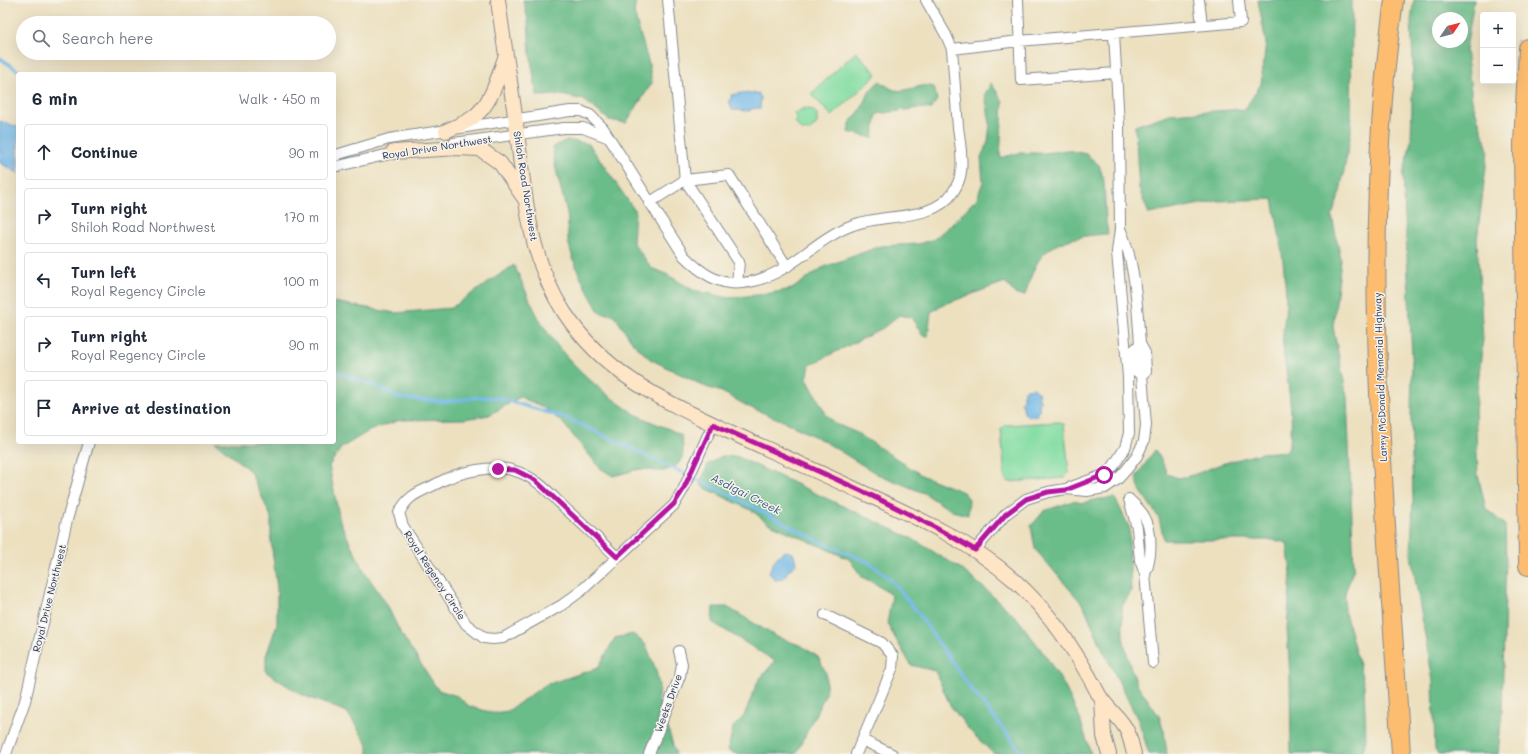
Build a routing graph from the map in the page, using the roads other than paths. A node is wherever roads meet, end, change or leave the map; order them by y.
1 (498, 0) edge
2 (668, 0) edge
3 (926, 0) edge
4 (1018, 0) edge
5 (1199, 0) edge
6 (1238, 0) edge
7 (1394, 0) edge
8 (1202, 25) junction
9 (1114, 33) junction
10 (1019, 41) junction
11 (1528, 48) edge
12 (952, 49) junction
13 (506, 56) junction
14 (1116, 73) junction
15 (515, 119) junction
16 (446, 131) junction
17 (517, 134) junction
18 (607, 137) junction
19 (393, 152) junction
20 (336, 156) edge
21 (336, 166) edge
22 (685, 180) junction
23 (526, 202) junction
24 (649, 203) junction
25 (1120, 229) junction
26 (787, 267) junction
27 (737, 283) junction
28 (713, 424) junction
29 (88, 444) edge
30 (1066, 490) junction
31 (975, 550) junction
32 (617, 557) junction
33 (1528, 566) edge
34 (1145, 574) junction
35 (825, 616) dead end
36 (679, 651) dead end
37 (1153, 663) dead end
38 (1102, 700) junction
39 (862, 740) junction
40 (6, 754) edge
41 (649, 754) edge
42 (856, 754) edge
43 (892, 754) edge
44 (1109, 754) edge
45 (1134, 754) edge
46 (1402, 754) edge

1 - 13 street, Shiloh Road Northwest
2 - 22 street
3 - 12 street
4 - 10 street
5 - 8 street
6 - 8 street
7 - 46 highway, Larry McDonald Memorial Highway
8 - 9 street
9 - 10 street
9 - 14 street
10 - 12 street
10 - 14 street
11 - 33 highway
12 - 26 street, Royal Drive Northwest
13 - 15 street, Shiloh Road Northwest
13 - 16 street
14 - 25 street
15 - 16 street, Royal Drive Northwest
15 - 17 street, Shiloh Road Northwest
15 - 18 street, Royal Drive Northwest
16 - 20 street, Royal Drive Northwest
17 - 18 street, Royal Drive Northwest
17 - 19 street, Royal Drive Northwest
17 - 23 street, Shiloh Road Northwest
18 - 24 street, Royal Drive Northwest
19 - 21 street, Royal Drive Northwest
19 - 23 street
22 - 24 street
22 - 26 street
22 - 27 street
23 - 28 street, Shiloh Road Northwest
24 - 27 street, Royal Drive Northwest
25 - 30 street
25 - 30 street
26 - 27 street, Royal Drive Northwest
28 - 31 street, Shiloh Road Northwest
28 - 32 street, Royal Regency Circle
29 - 40 street, Royal Drive Northwest
30 - 31 street
31 - 38 street, Shiloh Road Northwest
32 - 32 street, Royal Regency Circle
34 - 34 street
34 - 37 street
35 - 39 street
36 - 41 street, Weeks Drive
38 - 44 street, Shiloh Road Northwest
38 - 45 street, Shiloh Road Northwest
39 - 42 street
39 - 43 street

